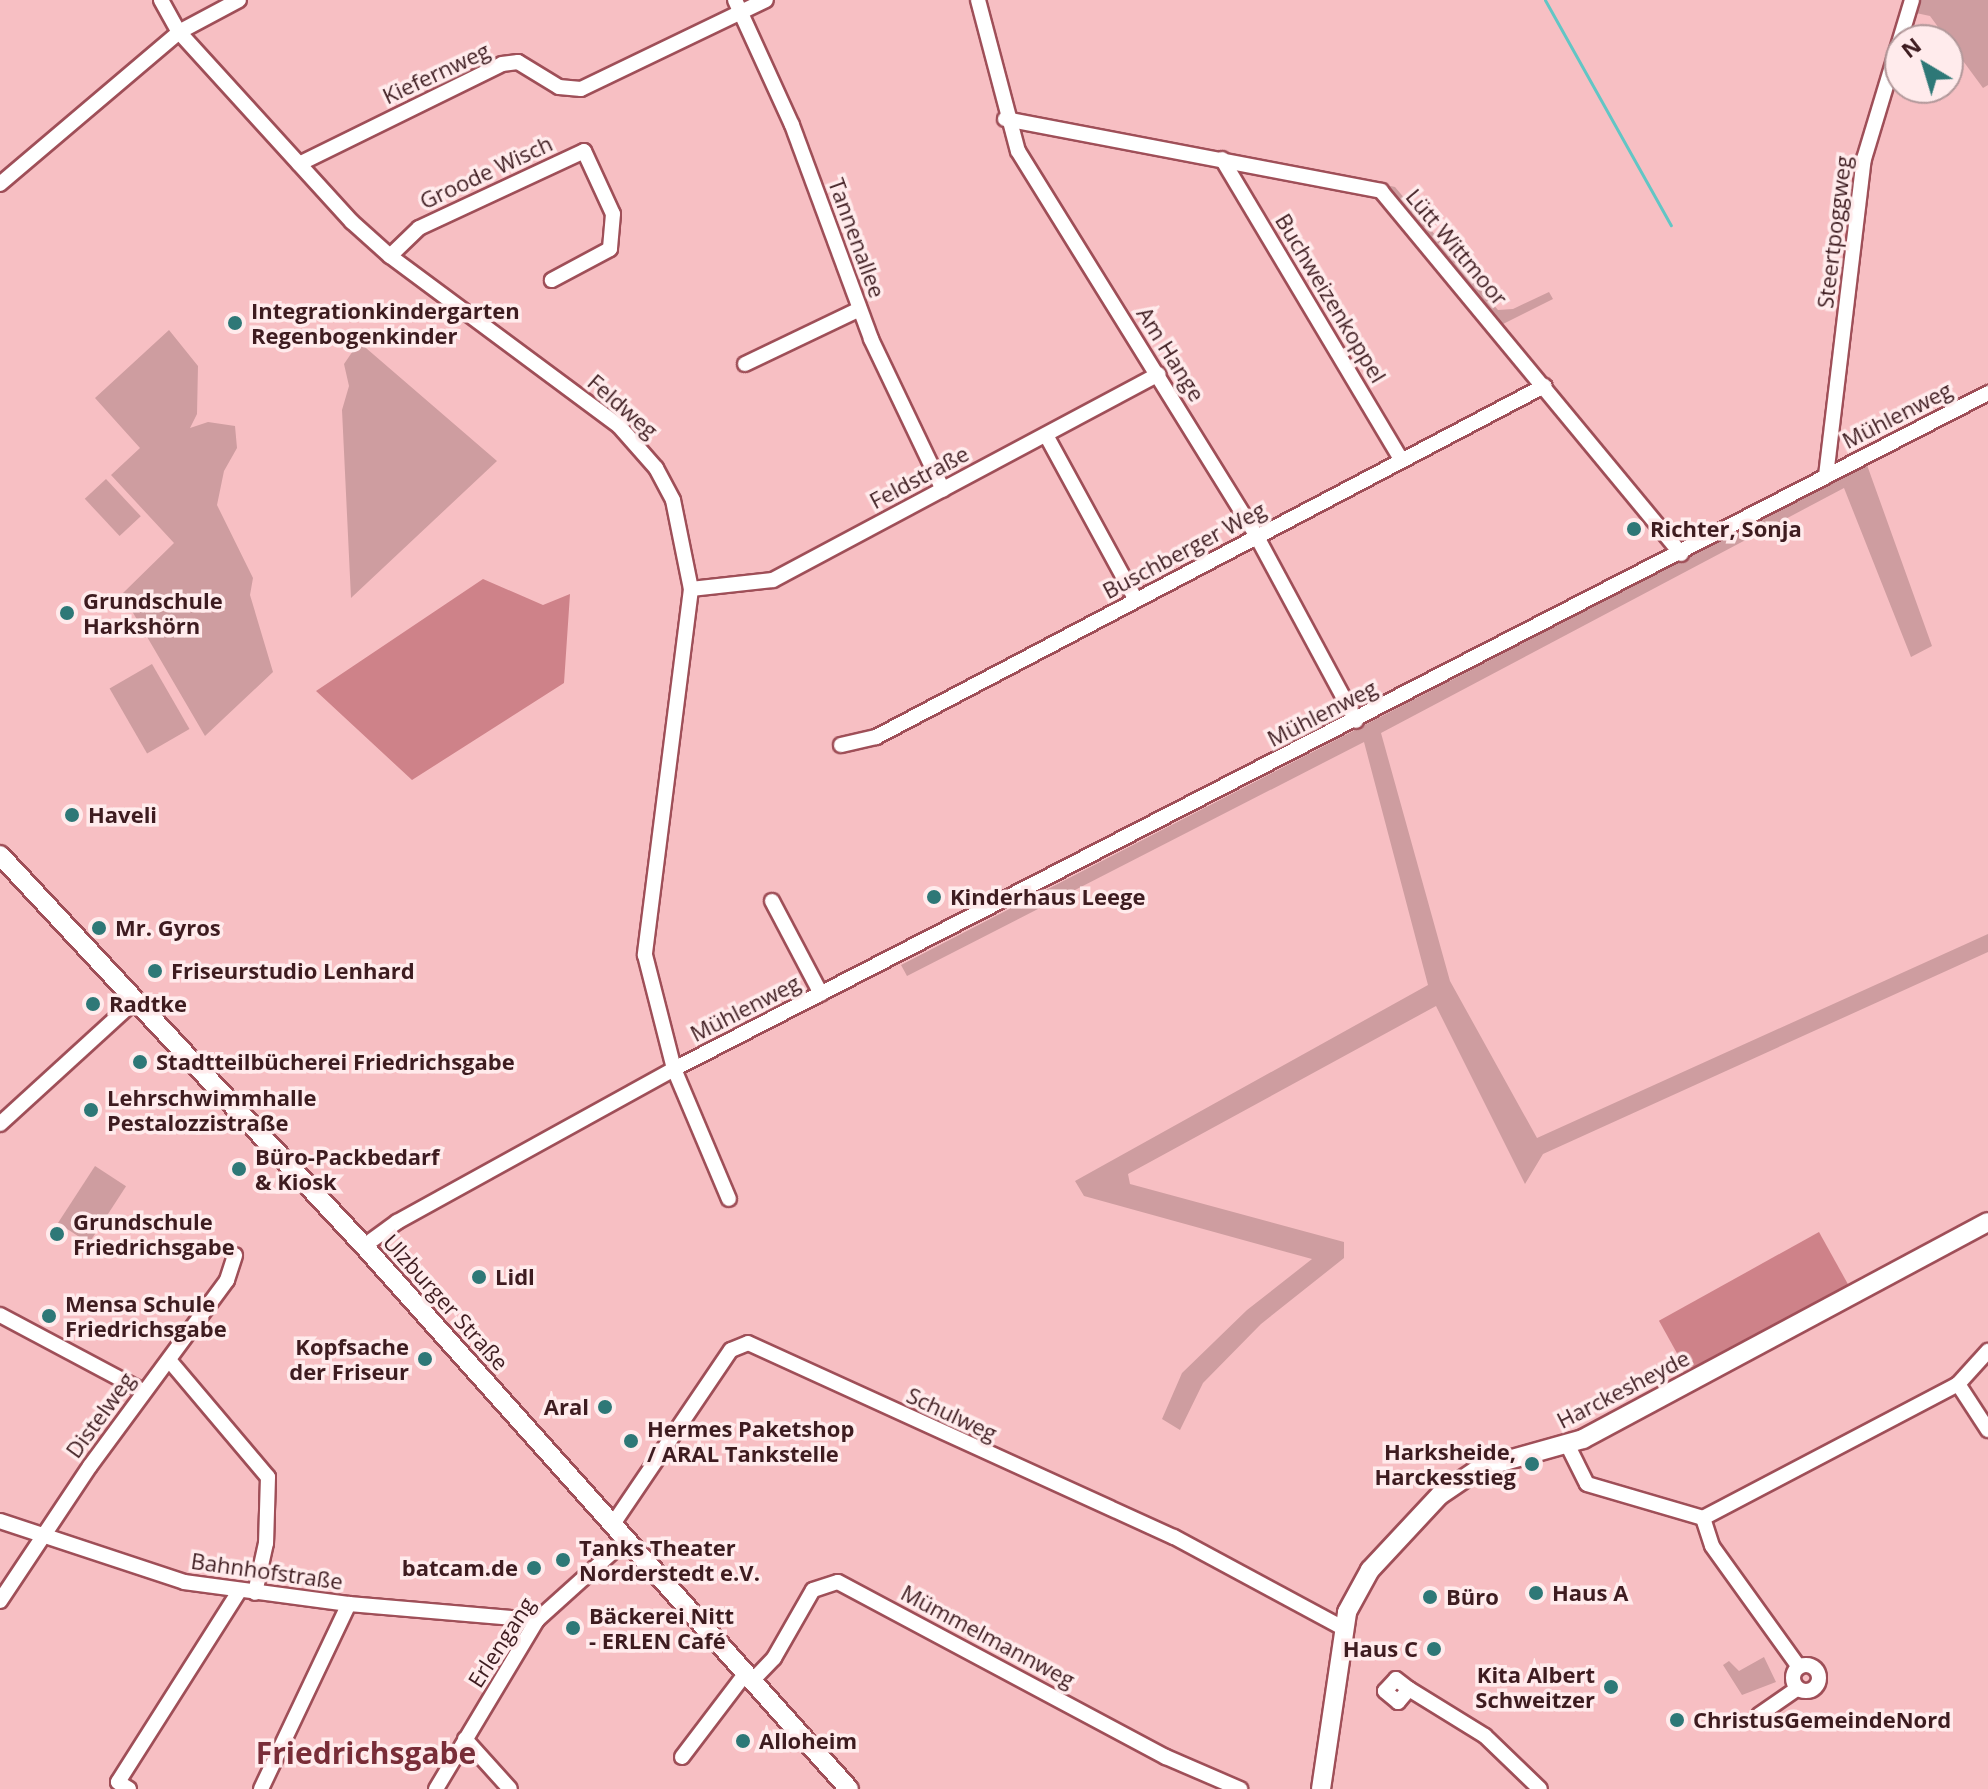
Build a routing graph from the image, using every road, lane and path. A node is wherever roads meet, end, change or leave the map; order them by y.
1 (161, 0) edge
2 (239, 0) edge
3 (766, 0) edge
4 (978, 0) edge
5 (1912, 0) edge
6 (738, 6) edge
7 (179, 32) junction
8 (1005, 119) junction
9 (1222, 159) junction
10 (299, 164) junction
11 (0, 184) edge
12 (390, 256) junction
13 (552, 280) dead end
14 (860, 309) junction
15 (745, 364) dead end
16 (1158, 374) junction
17 (1544, 386) junction
18 (1988, 393) edge
19 (1046, 435) junction
20 (1401, 459) junction
21 (1826, 476) junction
22 (943, 490) junction
23 (1256, 535) junction
24 (1681, 554) junction
25 (691, 589) junction
26 (1136, 600) junction
27 (1356, 721) junction
28 (841, 745) dead end
29 (0, 855) edge
30 (772, 901) dead end
31 (821, 994) junction
32 (136, 1000) junction
33 (674, 1069) junction
34 (0, 1124) edge
35 (729, 1199) dead end
36 (1988, 1223) edge
37 (364, 1246) junction
38 (235, 1255) dead end
39 (0, 1315) edge
40 (1988, 1351) edge
41 (169, 1360) junction
42 (1958, 1384) junction
43 (143, 1391) junction
44 (1988, 1430) edge
45 (1568, 1446) junction
46 (1703, 1518) junction
47 (0, 1521) edge
48 (613, 1524) junction
49 (43, 1537) junction
50 (627, 1539) junction
51 (239, 1591) junction
52 (255, 1593) junction
53 (0, 1601) edge
54 (349, 1604) junction
55 (537, 1620) junction
56 (1343, 1628) junction
57 (1799, 1667) junction
58 (749, 1678) junction
59 (1798, 1688) junction
60 (1409, 1689) dead end
61 (1759, 1715) dead end
62 (465, 1739) junction
63 (682, 1757) dead end
64 (125, 1787) edge
65 (261, 1789) edge
66 (436, 1789) edge
67 (510, 1789) edge
68 (849, 1789) edge
69 (1240, 1789) edge
70 (1321, 1789) edge
71 (1540, 1789) edge

1 - 7 street, Feldweg
2 - 7 street
3 - 6 street, Kiefernweg
4 - 8 street, Am Hange
5 - 21 street, Steertpoggweg
6 - 10 street, Kiefernweg
6 - 14 street, Tannenallee
7 - 10 street, Feldweg
7 - 11 street
8 - 9 street, Lütt Wittmoor
8 - 16 street, Am Hange
9 - 17 street, Lütt Wittmoor
9 - 20 street, Buchweizenkoppel
10 - 12 street, Feldweg
12 - 13 street, Groode Wisch
12 - 25 street, Feldweg
14 - 15 street
14 - 22 street, Tannenallee
16 - 19 street, Feldstraße
16 - 23 street, Am Hange
17 - 20 street, Buschberger Weg
17 - 24 street, Lütt Wittmoor
18 - 21 street, Mühlenweg
19 - 22 street, Feldstraße
19 - 26 street
20 - 23 street, Buschberger Weg
21 - 24 street, Mühlenweg
22 - 25 street, Feldstraße
23 - 26 street, Buschberger Weg
23 - 27 street, Am Hange
24 - 27 street, Mühlenweg
25 - 33 street, Feldweg
26 - 28 street, Buschberger Weg
27 - 31 street, Mühlenweg
29 - 32 main road, Ulzburger Straße
30 - 31 street
31 - 33 street, Mühlenweg
32 - 34 street
32 - 37 main road, Ulzburger Straße
33 - 35 street, Mühlenweg
33 - 37 street, Mühlenweg
36 - 45 main road, Harckesheyde
37 - 48 main road, Ulzburger Straße
38 - 41 street, Distelweg
39 - 43 street
40 - 42 street
41 - 43 street, Distelweg
41 - 52 street
42 - 44 street
42 - 46 street
43 - 49 street, Distelweg
45 - 46 street
45 - 56 main road, Harckesheyde
46 - 57 street
47 - 49 street, Bahnhofstraße
48 - 50 main road, Ulzburger Straße
48 - 56 street, Schulweg
49 - 51 street, Bahnhofstraße
49 - 53 street, Distelweg
50 - 55 street, Erlengang
50 - 58 main road, Ulzburger Straße
51 - 52 street, Bahnhofstraße
51 - 64 street
52 - 54 street, Bahnhofstraße
54 - 55 street, Bahnhofstraße
54 - 65 street
55 - 62 street, Erlengang
56 - 70 main road, Harckesheyde
57 - 59 street
57 - 59 street
58 - 63 street, Mümmelmannweg
58 - 68 main road, Ulzburger Straße
58 - 69 street, Mümmelmannweg
59 - 61 street
60 - 71 street
62 - 66 street, Erlengang
62 - 67 street

